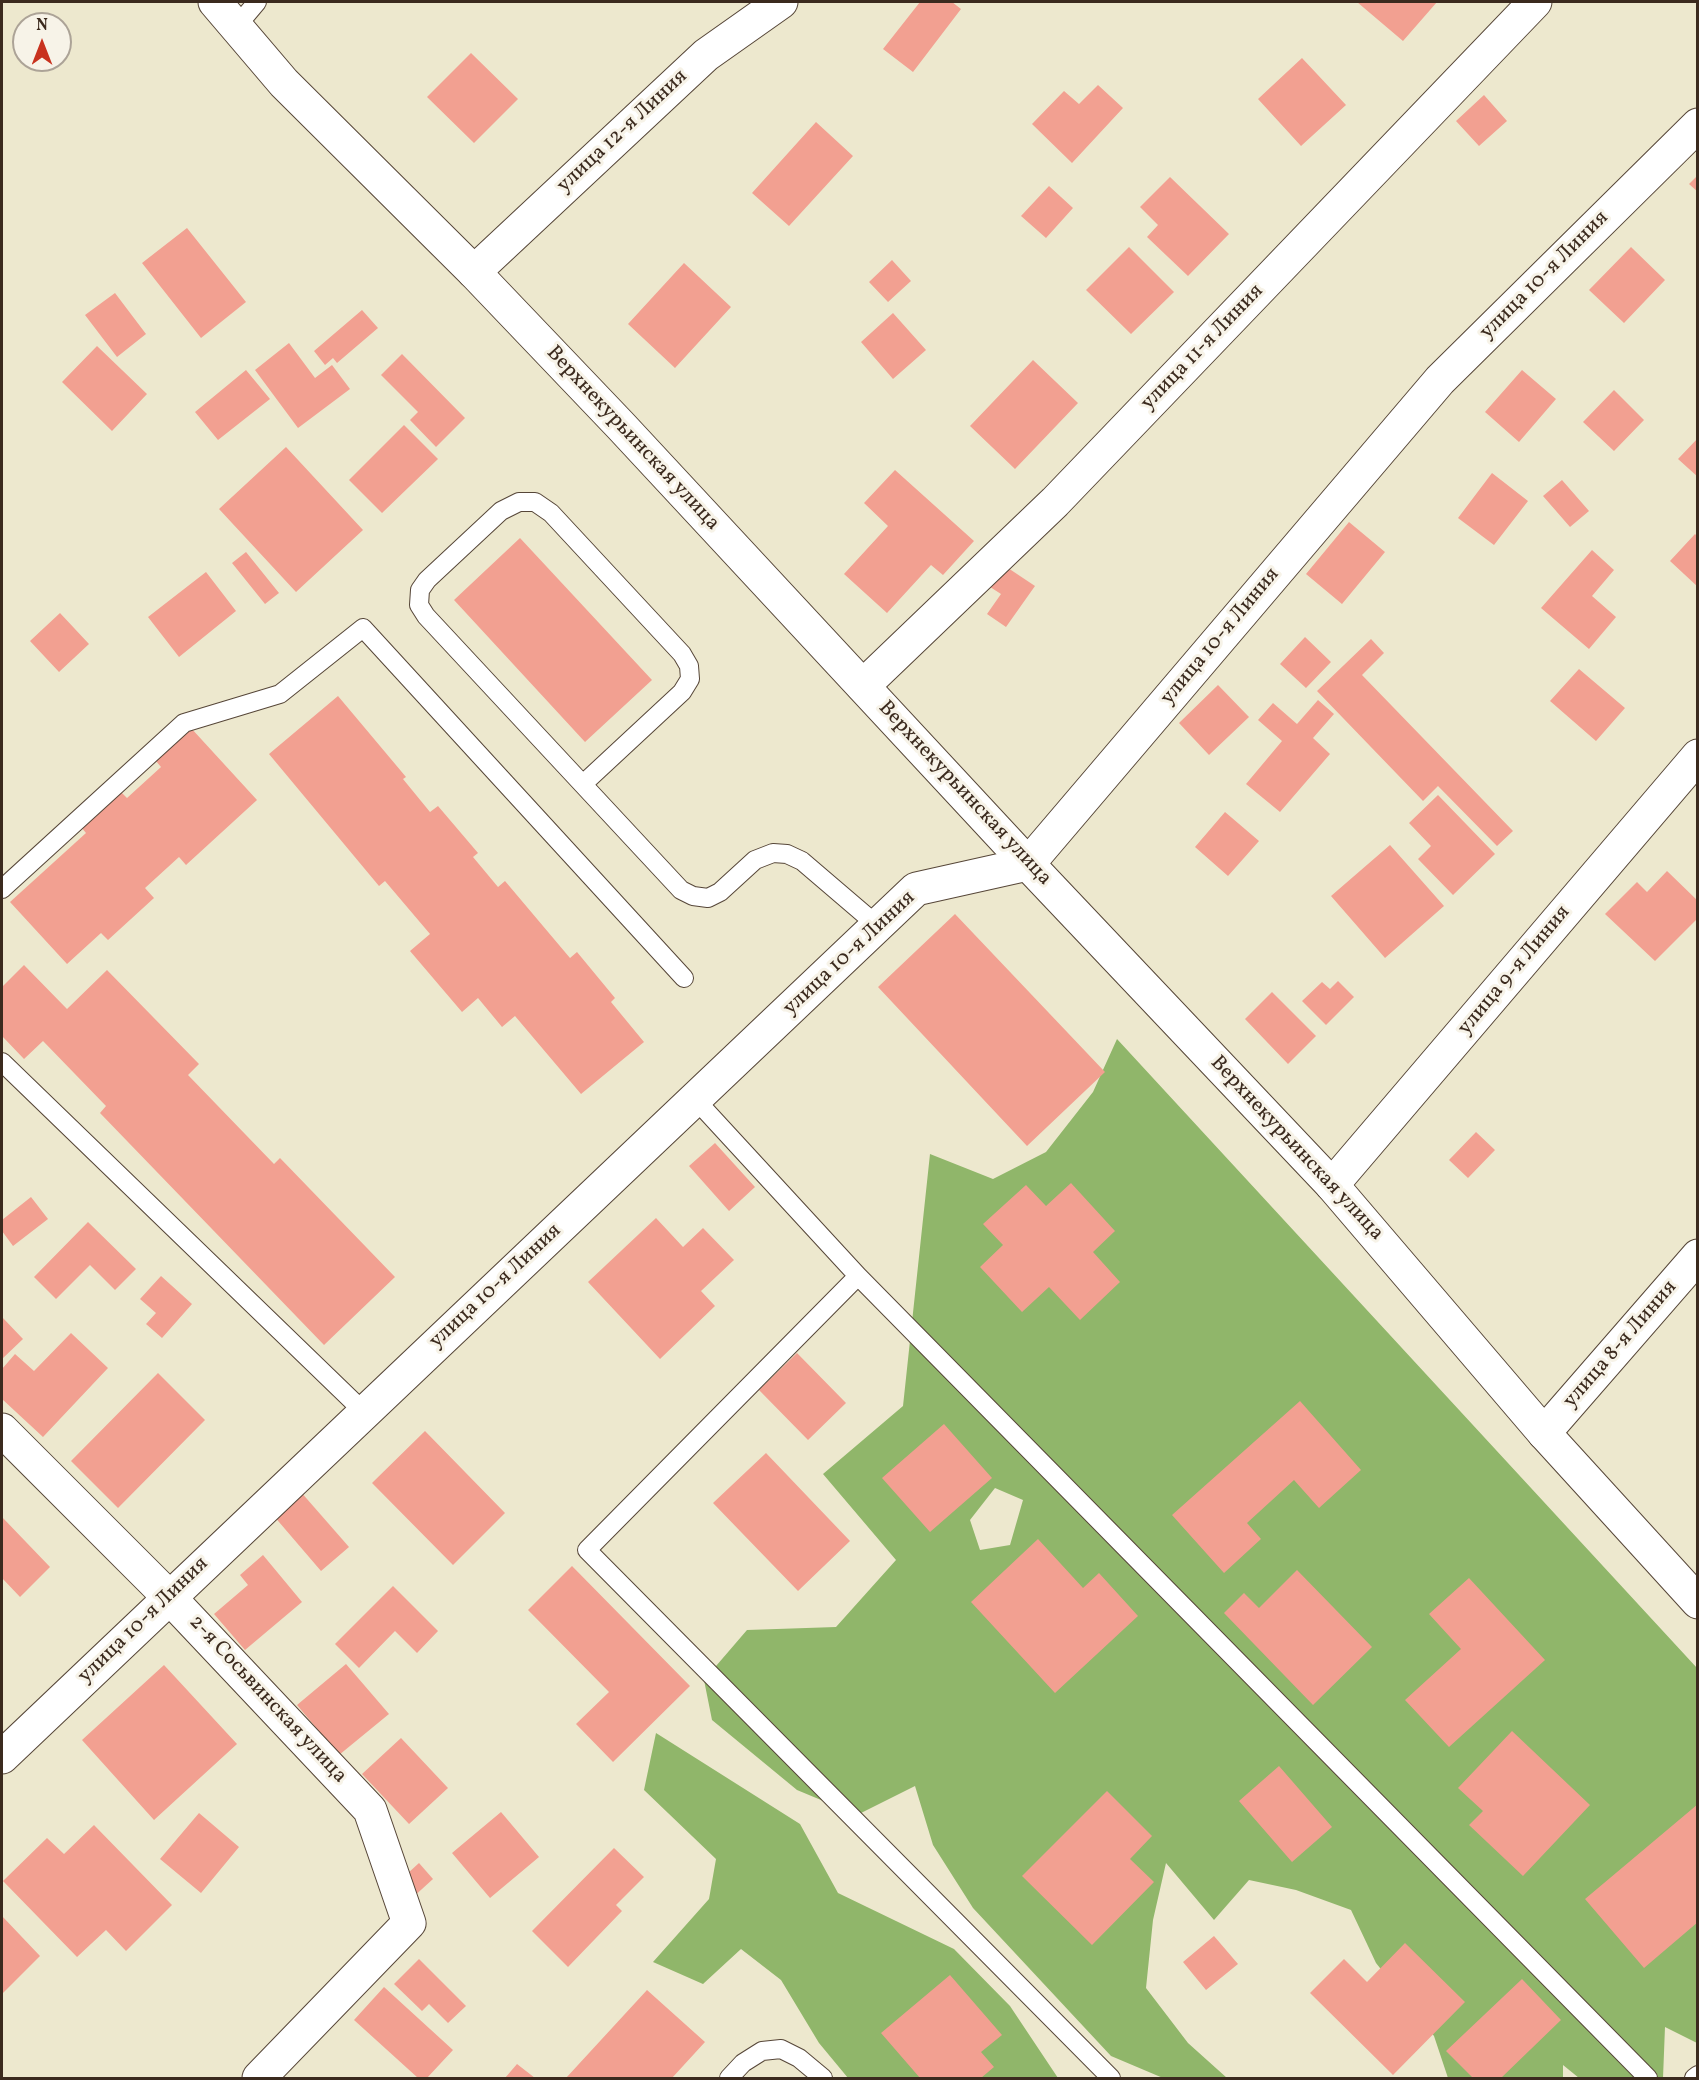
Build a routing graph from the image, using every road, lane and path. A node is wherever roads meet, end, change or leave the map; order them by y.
1 (215, 2) edge
2 (257, 2) edge
3 (781, 2) edge
4 (1534, 2) edge
5 (236, 27) junction
6 (1698, 125) edge
7 (474, 272) junction
8 (863, 687) junction
9 (1698, 756) edge
10 (583, 784) dead end
11 (1028, 864) junction
12 (2, 890) edge
13 (878, 926) junction
14 (684, 978) dead end
15 (2, 1062) edge
16 (695, 1099) junction
17 (1332, 1185) junction
18 (1698, 1256) edge
19 (858, 1276) junction
20 (364, 1412) junction
21 (2, 1431) edge
22 (1544, 1433) junction
23 (169, 1597) junction
24 (1698, 1602) edge
25 (2, 1757) edge
26 (1698, 2075) edge
27 (259, 2079) edge
28 (729, 2079) edge
29 (823, 2079) edge
30 (1111, 2079) edge
31 (1648, 2079) edge
32 (1694, 2079) edge

1 - 5 street, Верхнекурьинская улица
2 - 5 lane
3 - 7 street, улица 12-я Линия
4 - 8 street, улица 11-я Линия
5 - 7 street, Верхнекурьинская улица
6 - 11 street, улица 10-я Линия
7 - 8 street, Верхнекурьинская улица
8 - 11 street, Верхнекурьинская улица
9 - 17 street, улица 9-я Линия
10 - 13 lane
11 - 13 street, улица 10-я Линия
11 - 17 street, Верхнекурьинская улица
12 - 14 lane
13 - 16 street, улица 10-я Линия
15 - 20 lane
16 - 19 lane
16 - 20 street, улица 10-я Линия
17 - 22 street, Верхнекурьинская улица
18 - 22 street, улица 8-я Линия
19 - 30 lane
19 - 31 lane
20 - 23 street, улица 10-я Линия
21 - 23 street, 2-я Сосьвинская улица
22 - 24 street, Верхнекурьинская улица
23 - 25 street, улица 10-я Линия
23 - 27 street, 2-я Сосьвинская улица
26 - 32 lane
28 - 29 lane

